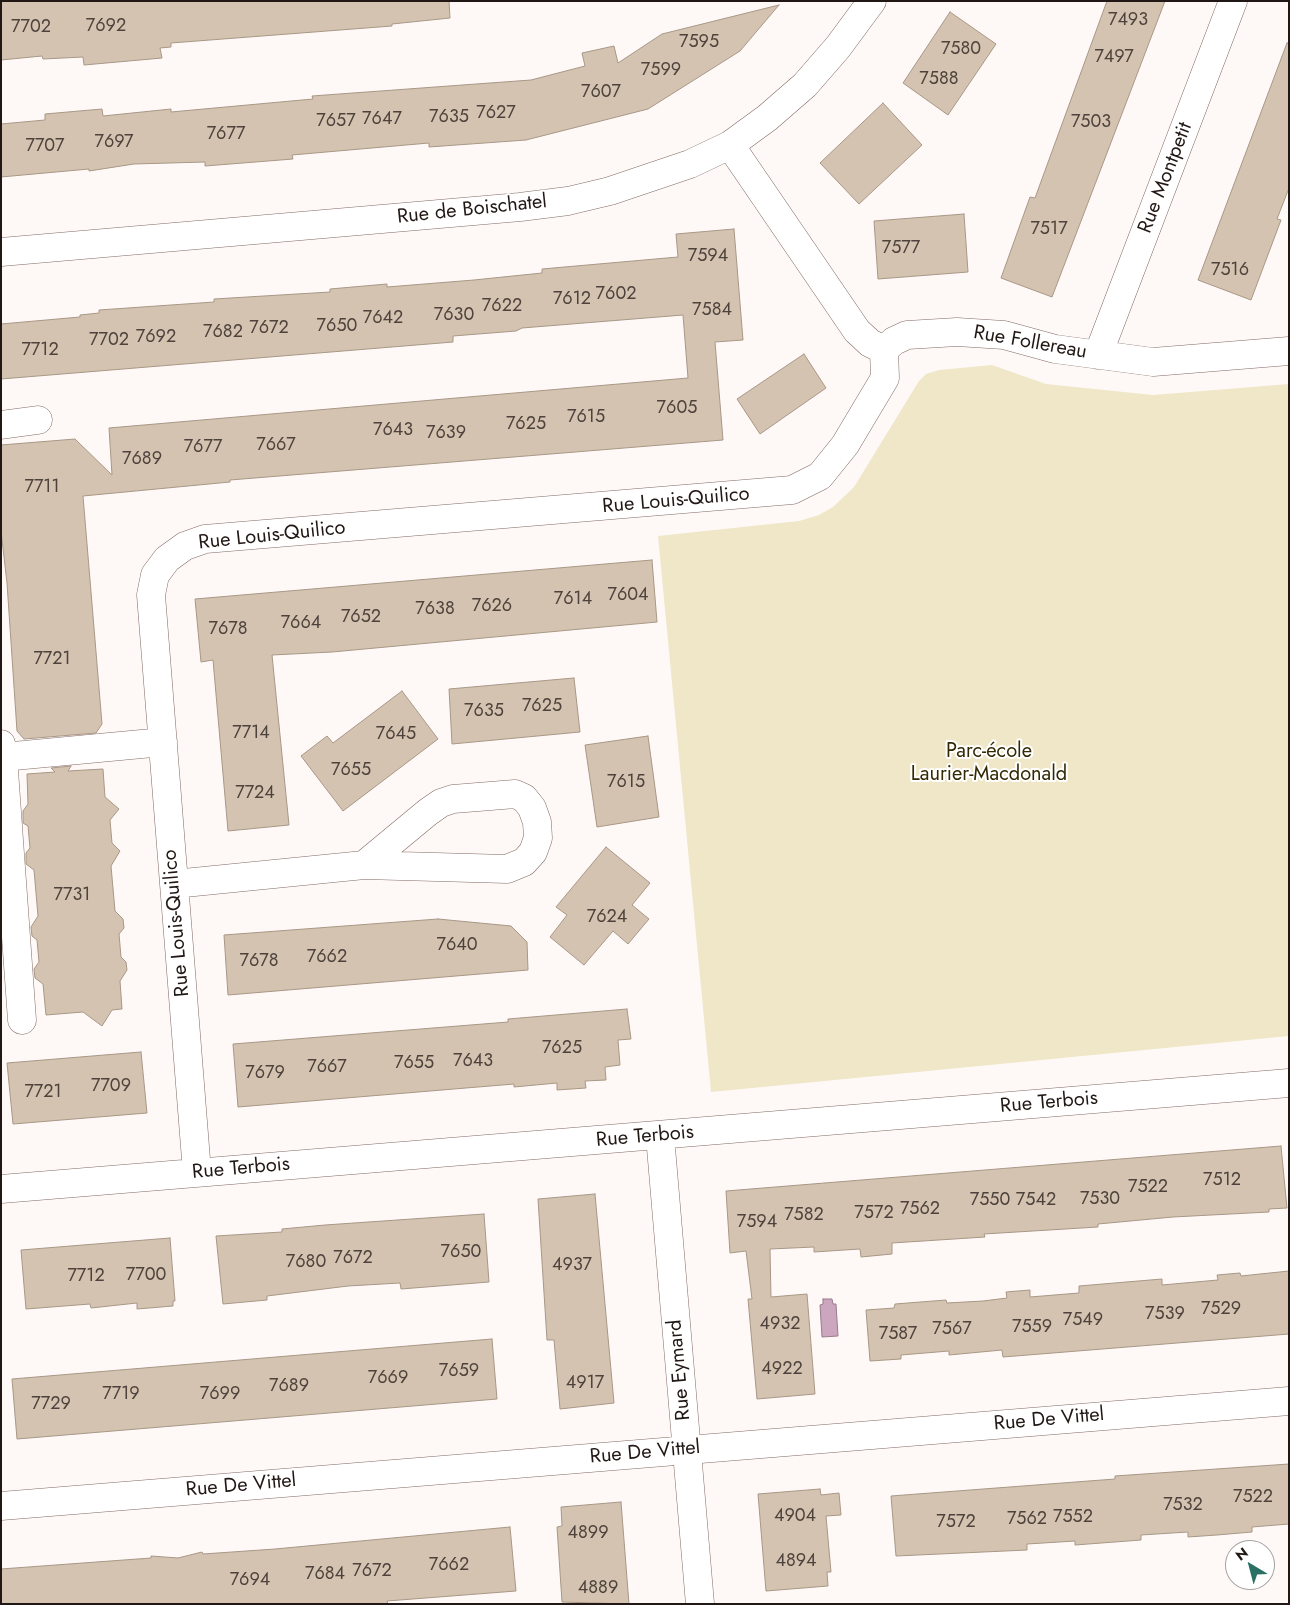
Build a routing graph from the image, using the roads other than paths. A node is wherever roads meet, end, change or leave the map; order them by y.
1 (872, 1) edge
2 (1233, 1) edge
3 (730, 145) junction
4 (1, 252) edge
5 (884, 350) junction
6 (1289, 350) edge
7 (1098, 354) junction
8 (38, 420) dead end
9 (1, 425) edge
10 (162, 742) junction
11 (2, 750) edge
12 (364, 865) junction
13 (174, 884) junction
14 (22, 1020) dead end
15 (1289, 1083) edge
16 (660, 1136) junction
17 (197, 1172) junction
18 (1, 1189) edge
19 (1289, 1401) edge
20 (688, 1450) junction
21 (1, 1506) edge
22 (700, 1604) edge

1 - 3 street, Rue de Boischatel
2 - 7 street, Rue Montpetit
3 - 4 street, Rue de Boischatel
3 - 5 street
5 - 7 street, Rue Follereau
5 - 10 street, Rue Louis-Quilico
6 - 7 street, Rue Follereau
8 - 9 street
10 - 11 street
10 - 13 street, Rue Louis-Quilico
11 - 14 street
12 - 12 street
12 - 13 street
13 - 17 street, Rue Louis-Quilico
15 - 16 street, Rue Terbois
16 - 17 street, Rue Terbois
16 - 20 street, Rue Eymard
17 - 18 street, Rue Terbois
19 - 20 street, Rue De Vittel
20 - 21 street, Rue De Vittel
20 - 22 street, Rue Eymard

